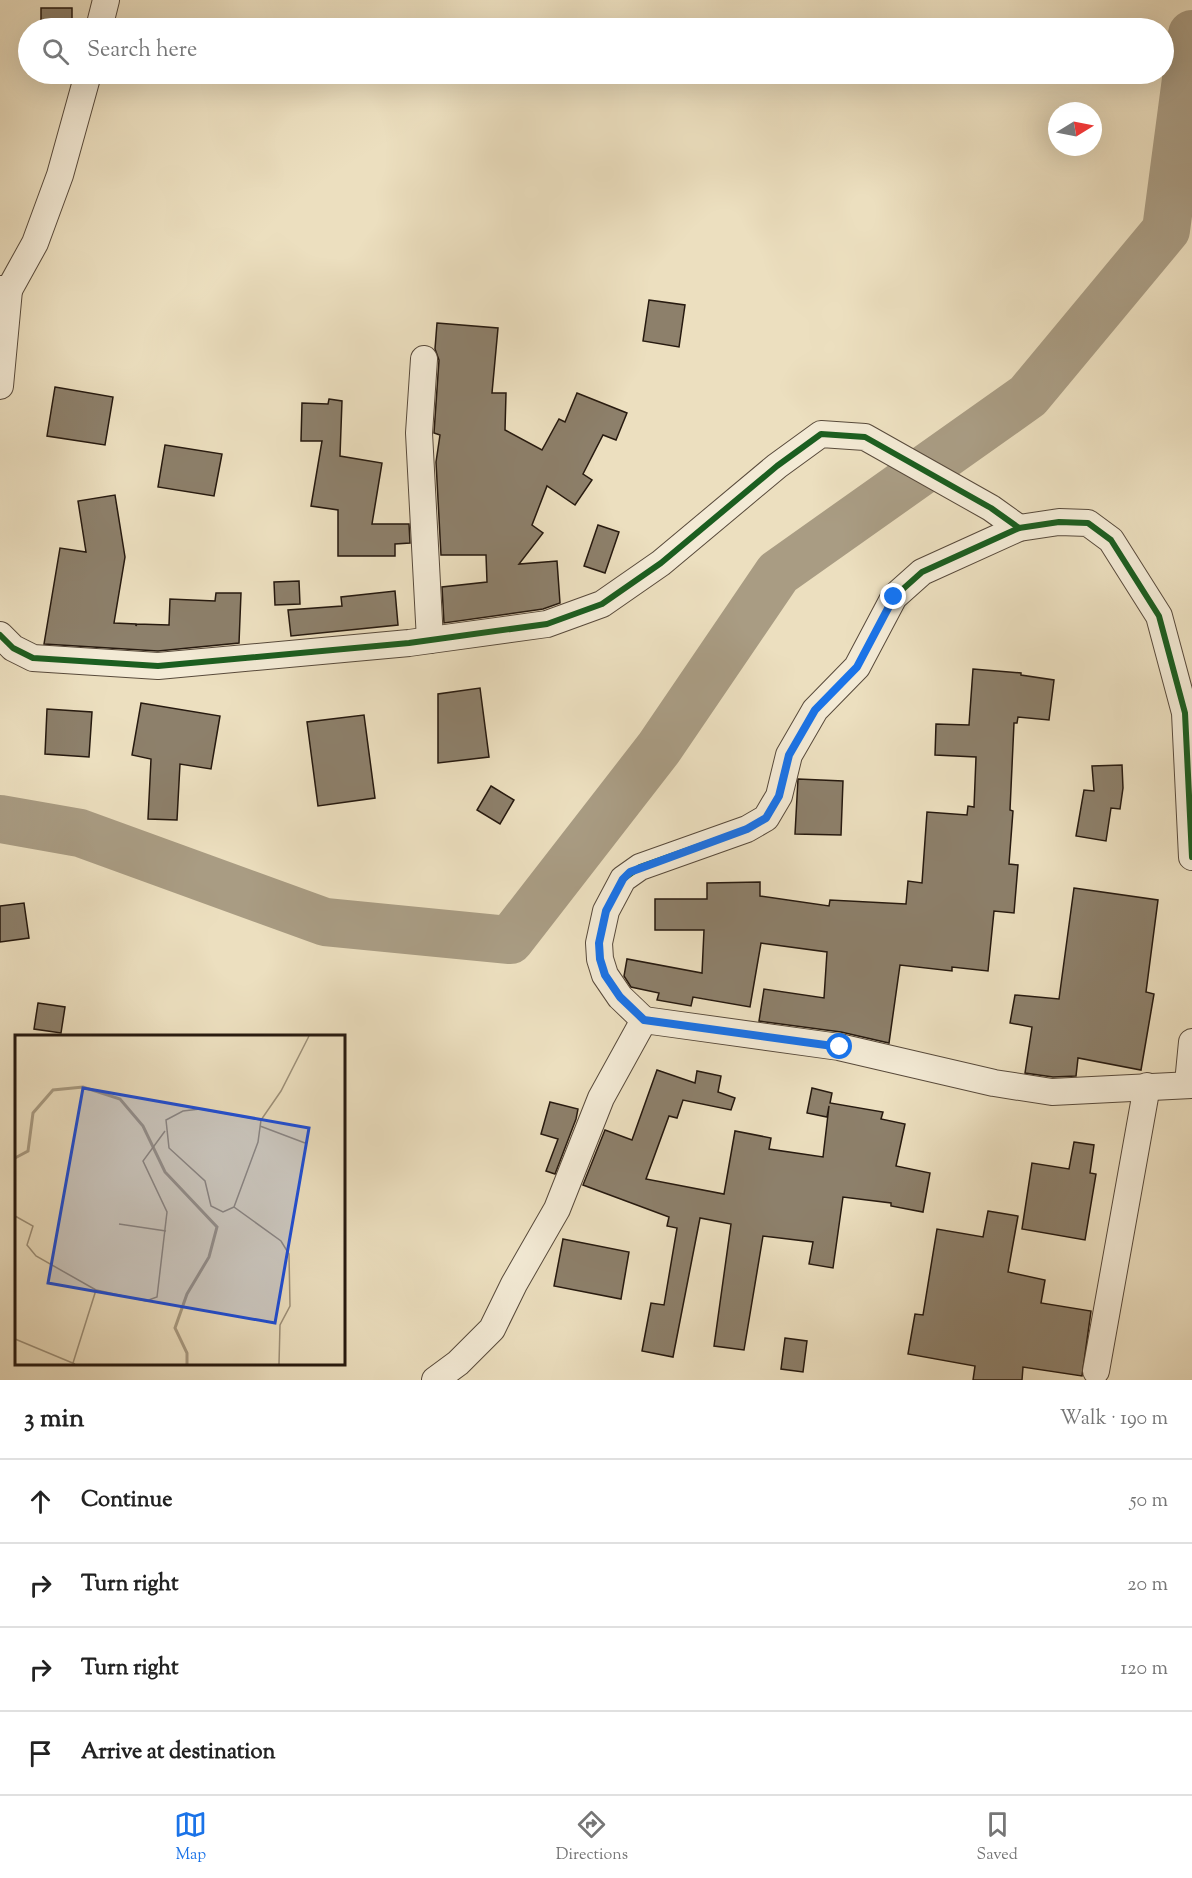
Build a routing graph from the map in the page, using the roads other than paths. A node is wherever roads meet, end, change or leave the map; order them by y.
1 (106, 0) edge
2 (102, 18) edge
3 (84, 84) edge
4 (4, 289) edge
5 (424, 359) dead end
6 (0, 386) edge
7 (1019, 528) junction
8 (0, 635) edge
9 (430, 640) junction
10 (1192, 857) edge
11 (644, 1020) junction
12 (1192, 1042) edge
13 (1190, 1084) edge
14 (1147, 1086) junction
15 (1096, 1371) dead end
16 (435, 1380) edge

1 - 2 street
3 - 4 street
4 - 6 street
5 - 9 street
7 - 9 street
7 - 10 street
7 - 11 street
8 - 9 street
11 - 14 street
11 - 16 street
12 - 13 street
13 - 14 street
14 - 15 street

